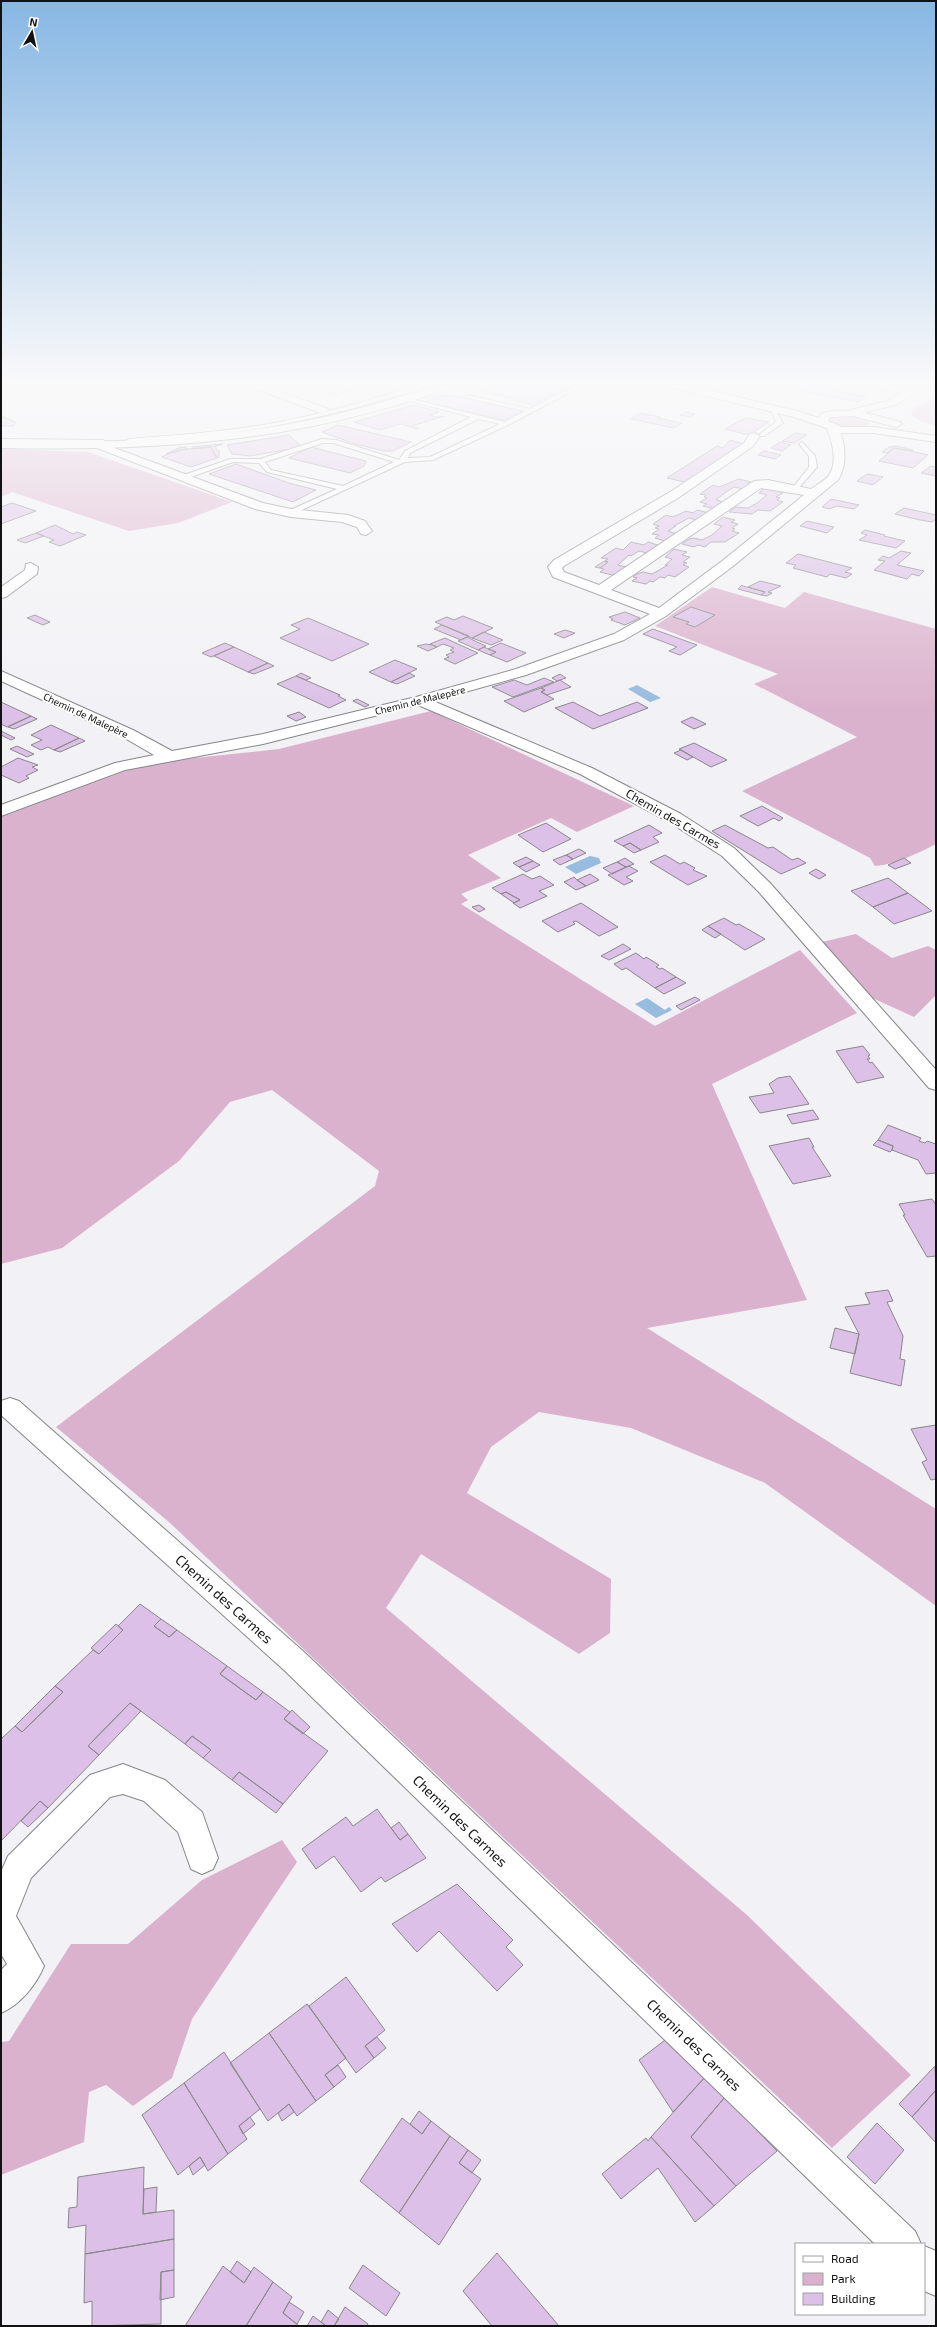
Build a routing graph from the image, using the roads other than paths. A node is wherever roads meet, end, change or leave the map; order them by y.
1 (222, 493) edge
2 (334, 493) edge
3 (678, 493) edge
4 (745, 493) edge
5 (808, 493) edge
6 (815, 494) joint
7 (292, 513) junction
8 (366, 530) dead end
9 (31, 567) dead end
10 (600, 591) junction
11 (1, 594) edge
12 (660, 613) junction
13 (1, 675) edge
14 (421, 700) junction
15 (170, 757) junction
16 (1, 811) edge
17 (936, 1083) edge
18 (5, 1412) edge
19 (202, 1858) dead end
20 (1, 1912) edge
21 (1, 1923) edge
22 (1, 1996) edge
23 (901, 2243) edge
24 (925, 2266) edge
25 (936, 2277) edge

1 - 7 street
2 - 7 lane
3 - 10 street
4 - 10 street
5 - 6 street
6 - 12 street, Chemin de Malepère
7 - 8 street
9 - 11 street
10 - 12 street
12 - 14 street, Chemin de Malepère
13 - 15 street, Chemin de Malepère
14 - 15 street, Chemin de Malepère
14 - 17 street, Chemin des Carmes
15 - 16 street, Chemin de Malepère
18 - 23 street, Chemin des Carmes
19 - 20 street
21 - 22 street
24 - 25 street

